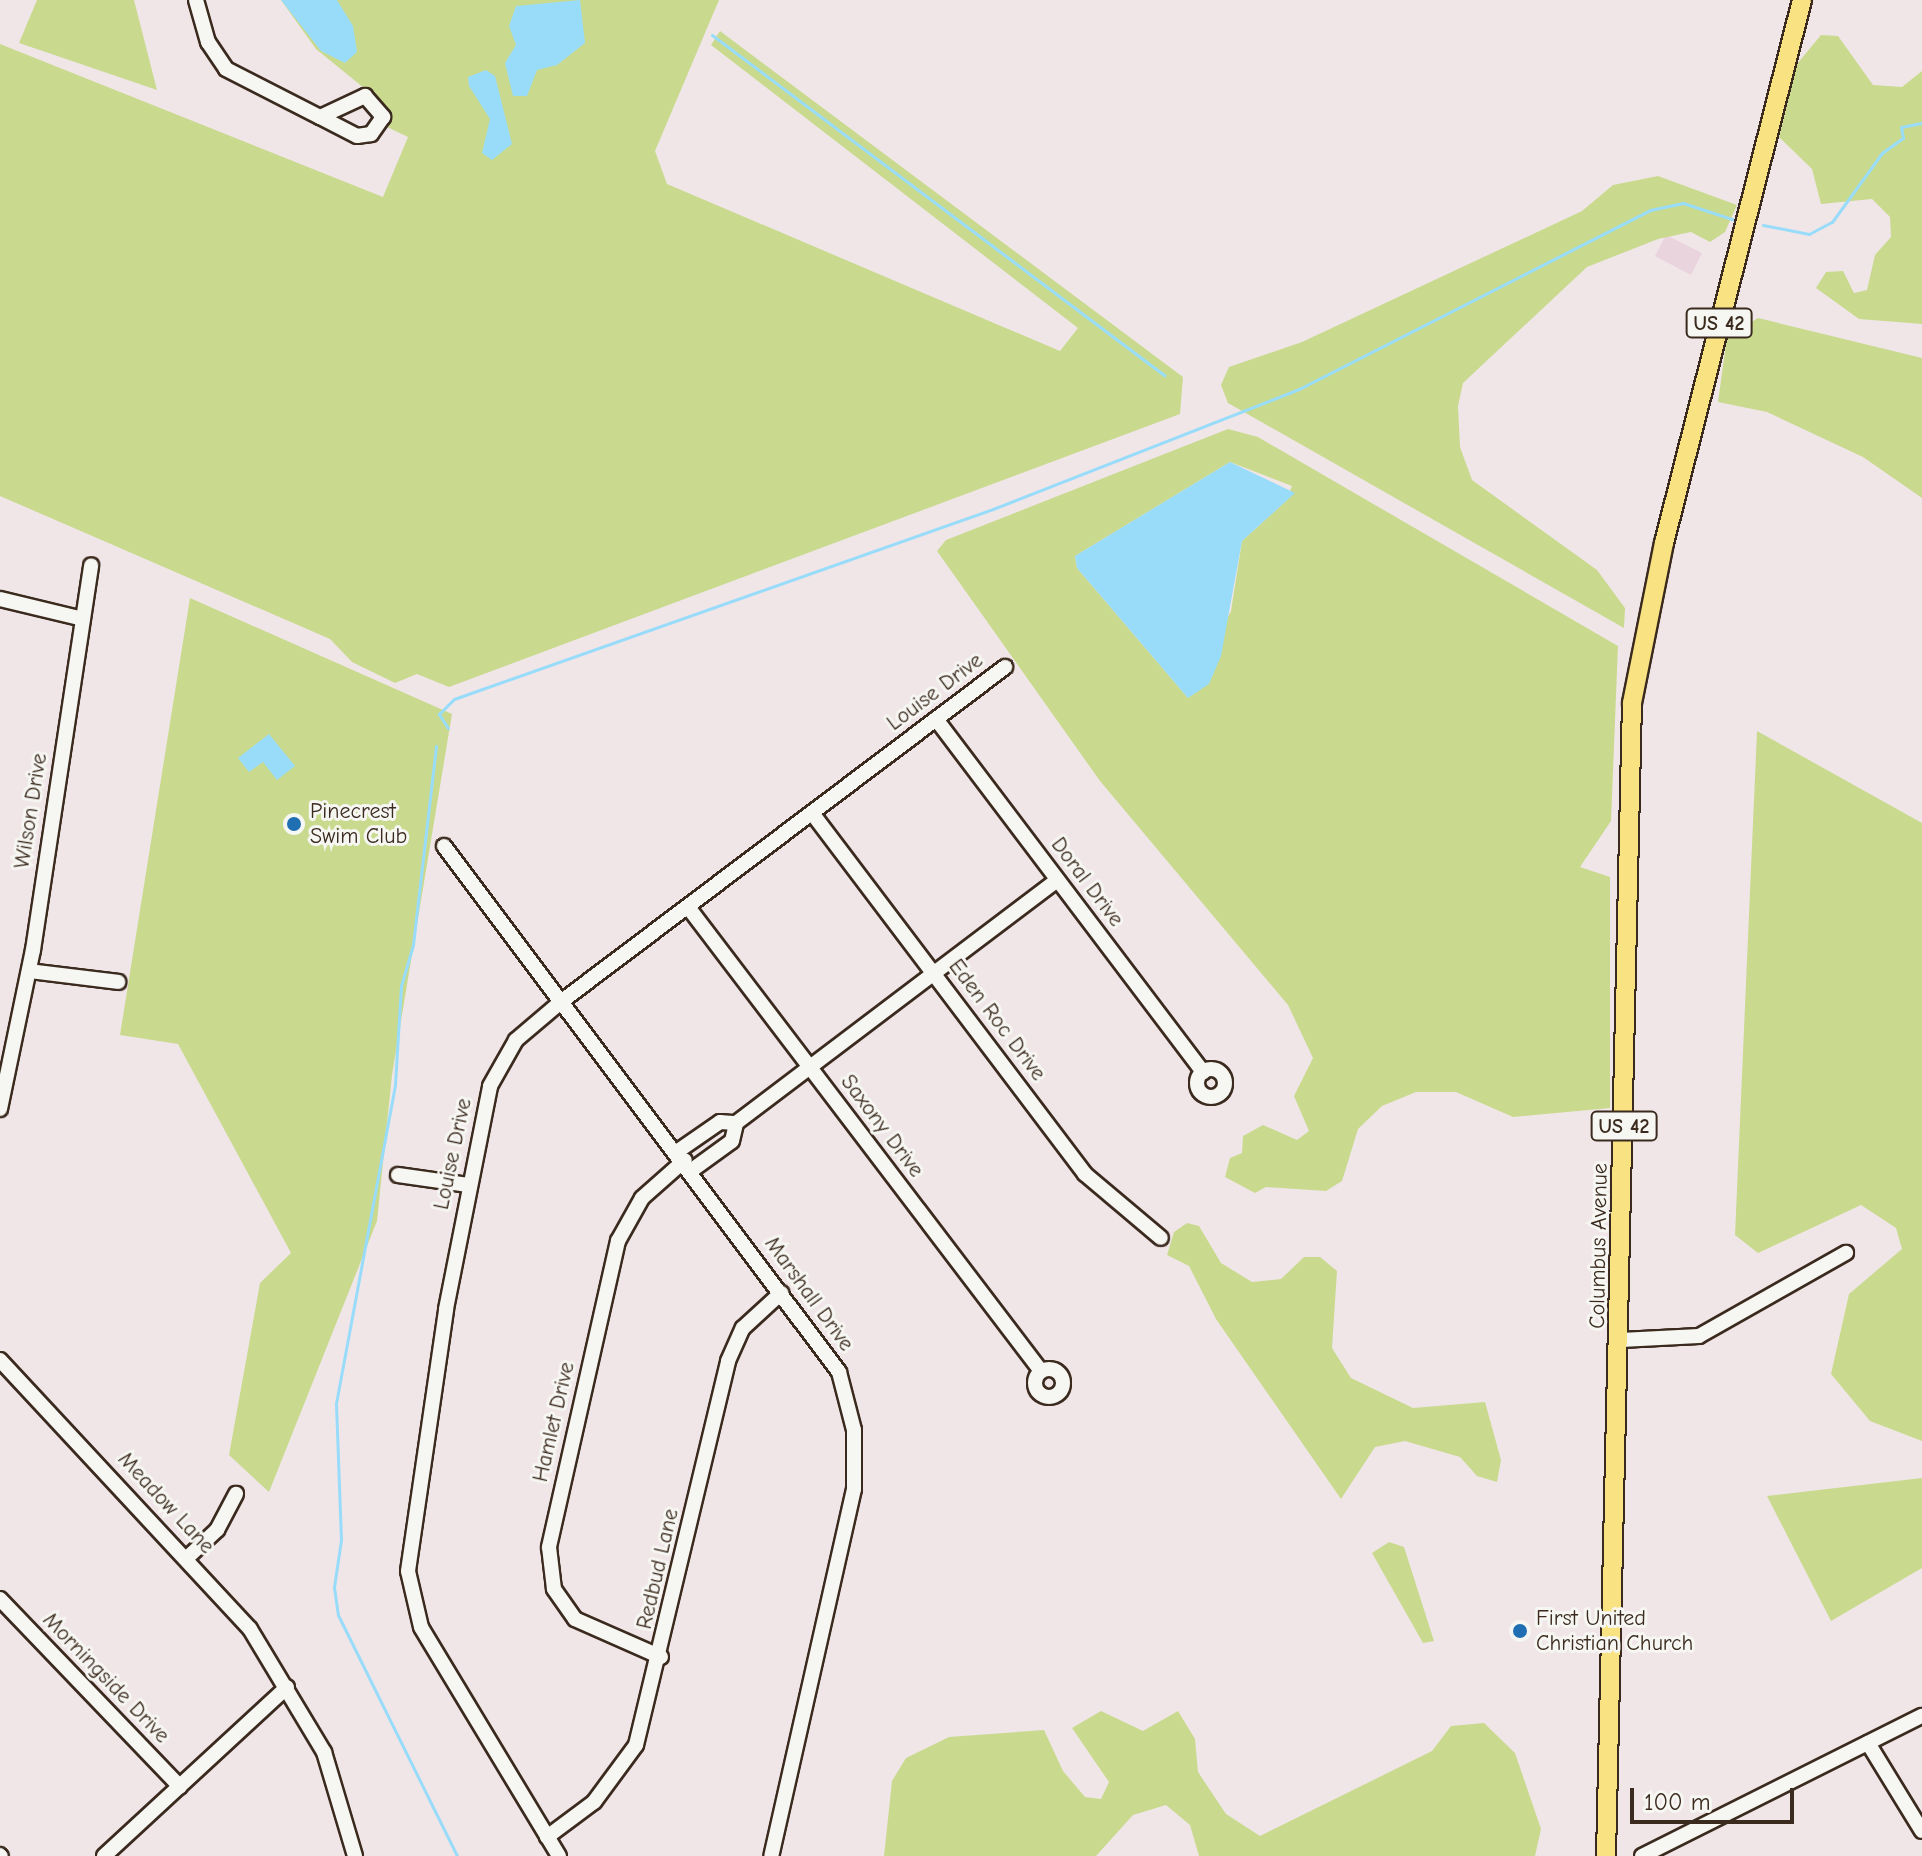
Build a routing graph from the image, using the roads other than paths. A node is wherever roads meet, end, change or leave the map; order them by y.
1 (196, 0) edge
2 (1802, 0) edge
3 (320, 117) dead end
4 (91, 565) dead end
5 (0, 599) edge
6 (83, 619) junction
7 (1005, 667) dead end
8 (936, 719) junction
9 (812, 813) junction
10 (444, 846) dead end
11 (1057, 880) junction
12 (688, 907) junction
13 (29, 971) junction
14 (934, 973) junction
15 (118, 982) dead end
16 (562, 1001) junction
17 (810, 1067) junction
18 (1203, 1072) dead end
19 (0, 1109) edge
20 (736, 1123) junction
21 (685, 1160) junction
22 (398, 1175) dead end
23 (468, 1185) junction
24 (1161, 1238) dead end
25 (1846, 1253) dead end
26 (781, 1293) junction
27 (1621, 1340) junction
28 (0, 1360) edge
29 (1041, 1371) dead end
30 (236, 1494) dead end
31 (188, 1557) junction
32 (0, 1599) edge
33 (661, 1657) junction
34 (287, 1687) junction
35 (1922, 1716) edge
36 (1868, 1743) junction
37 (180, 1787) junction
38 (1922, 1831) edge
39 (547, 1837) junction
40 (104, 1856) edge
41 (355, 1856) edge
42 (559, 1856) edge
43 (771, 1856) edge
44 (1606, 1856) edge
45 (1642, 1856) edge

1 - 3 street
2 - 27 main road, Columbus Avenue / US 42
4 - 6 street, Wilson Drive
5 - 6 street
6 - 13 street, Wilson Drive
7 - 8 street, Louise Drive
8 - 9 street, Louise Drive
8 - 11 street, Doral Drive
9 - 12 street, Louise Drive
9 - 14 street, Eden Roc Drive
10 - 16 street, Marshall Drive
11 - 14 street, Hamlet Drive
11 - 18 street, Doral Drive
12 - 16 street, Louise Drive
12 - 17 street, Saxony Drive
13 - 15 street
13 - 19 street, Wilson Drive
14 - 17 street, Hamlet Drive
14 - 24 street, Eden Roc Drive
16 - 21 street, Marshall Drive
16 - 23 street, Louise Drive
17 - 20 street, Hamlet Drive
17 - 29 street, Saxony Drive
20 - 21 street, Hamlet Drive
20 - 21 street, Hamlet Drive
21 - 26 street, Marshall Drive
21 - 33 street, Hamlet Drive
22 - 23 street
23 - 39 street, Louise Drive
25 - 27 street
26 - 33 street, Redbud Lane
26 - 43 street, Marshall Drive
27 - 44 main road, Columbus Avenue / US 42
28 - 31 street, Meadow Lane
30 - 31 street
31 - 34 street, Meadow Lane
32 - 37 street, Morningside Drive
33 - 39 street, Redbud Lane
34 - 37 street
34 - 41 street, Meadow Lane
35 - 36 street
36 - 38 street
36 - 45 street
37 - 40 street
39 - 42 street, Louise Drive

